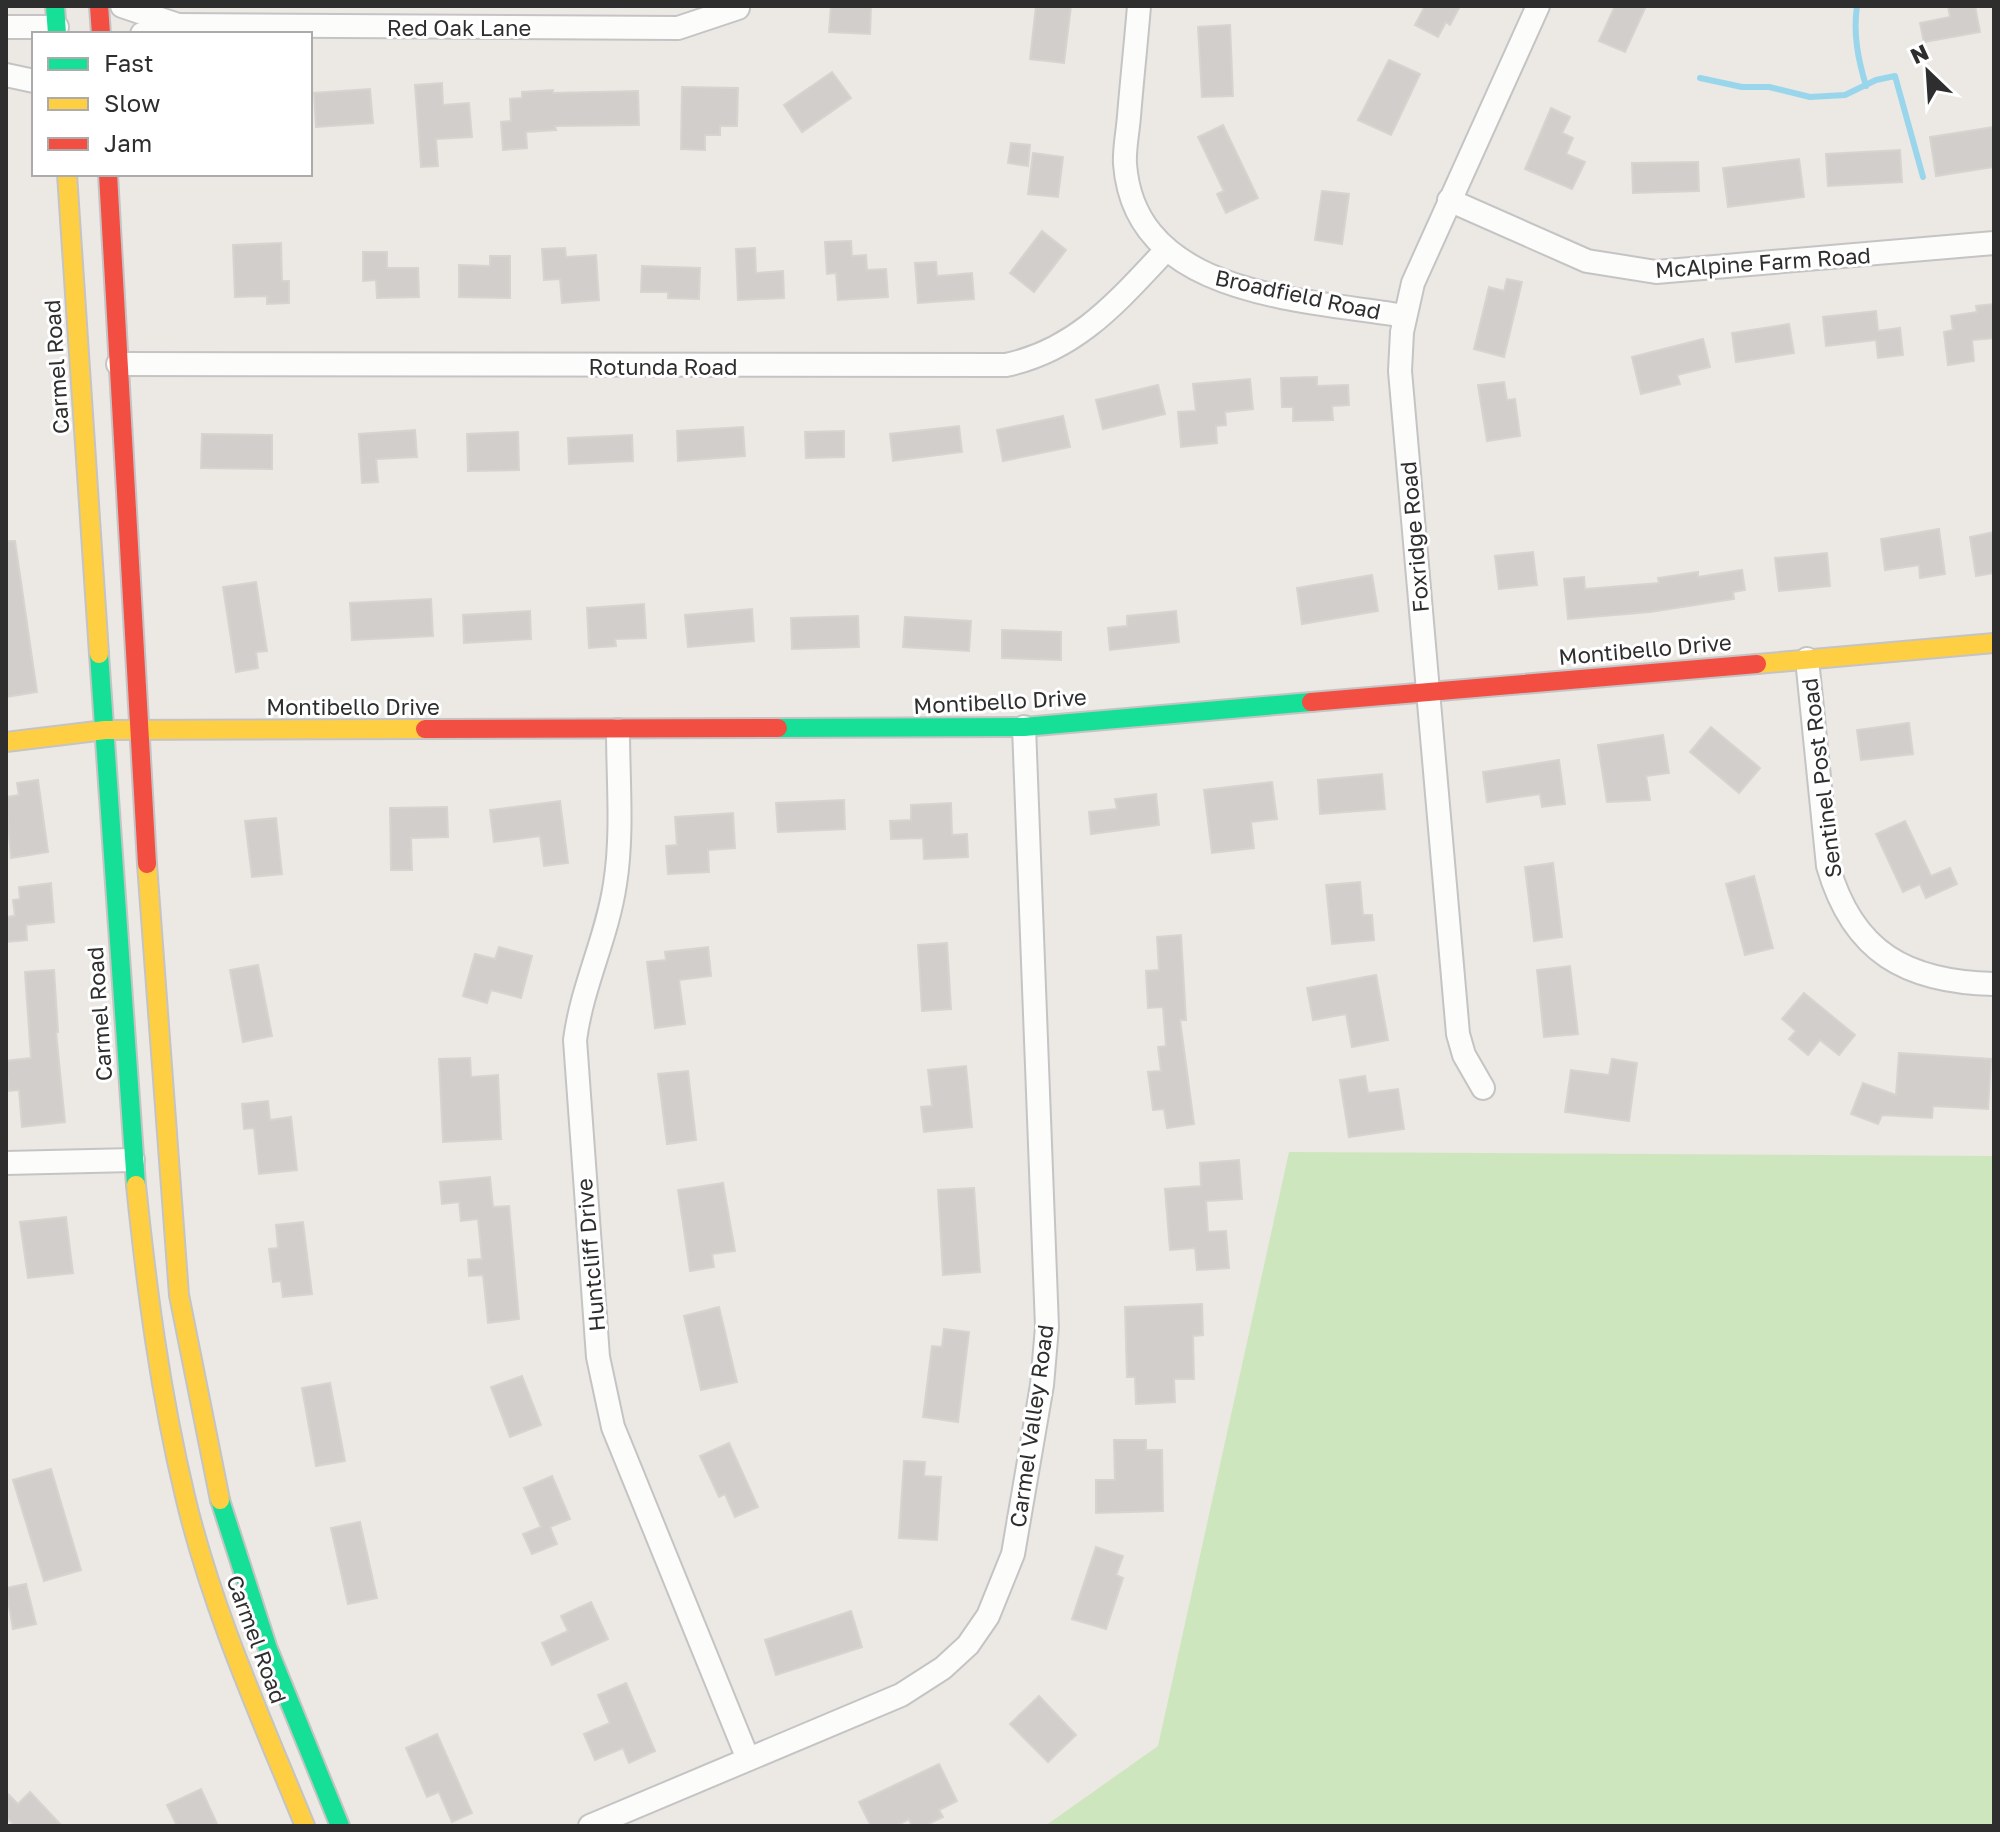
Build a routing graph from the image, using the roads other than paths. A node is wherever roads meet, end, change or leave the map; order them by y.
1 (99, 6) edge
2 (122, 6) edge
3 (1139, 6) edge
4 (1538, 6) edge
5 (738, 8) dead end
6 (482, 16) edge
7 (61, 25) edge
8 (176, 25) junction
9 (6, 27) edge
10 (101, 32) edge
11 (150, 32) edge
12 (6, 75) edge
13 (32, 81) edge
14 (67, 176) edge
15 (108, 176) edge
16 (1449, 200) junction
17 (1994, 243) edge
18 (1166, 250) junction
19 (1405, 316) junction
20 (118, 364) junction
21 (1994, 643) edge
22 (1807, 659) junction
23 (1429, 692) junction
24 (1024, 727) junction
25 (105, 730) junction
26 (137, 730) junction
27 (618, 730) junction
28 (6, 742) edge
29 (1994, 984) edge
30 (1483, 1088) dead end
31 (133, 1160) junction
32 (6, 1163) edge
33 (748, 1759) junction
34 (305, 1826) edge
35 (340, 1826) edge
36 (590, 1826) edge

1 - 10 main road
2 - 8 street, Red Oak Lane
3 - 18 street, Broadfield Road
4 - 16 street, Foxridge Road
5 - 6 street, Red Oak Lane
6 - 8 street, Red Oak Lane
7 - 9 street
8 - 11 street, Red Oak Lane
12 - 13 street
14 - 25 main road, Carmel Road
15 - 20 main road, Carmel Road
16 - 17 street, McAlpine Farm Road
16 - 19 street, Foxridge Road
18 - 19 street, Broadfield Road
18 - 20 street, Rotunda Road
19 - 23 street, Foxridge Road
20 - 26 main road, Carmel Road
21 - 22 main road, Montibello Drive
22 - 23 main road, Montibello Drive
22 - 29 street, Sentinel Post Road
23 - 24 main road, Montibello Drive
23 - 30 street, Foxridge Road
24 - 27 main road, Montibello Drive
24 - 33 street, Carmel Valley Road
25 - 26 main road, Montibello Drive
25 - 28 main road, Montibello Drive
25 - 31 main road, Carmel Road
26 - 27 main road, Montibello Drive
26 - 35 main road, Carmel Road
27 - 33 street, Huntcliff Drive
31 - 32 street
31 - 34 main road, Carmel Road
33 - 36 street, Carmel Valley Road

